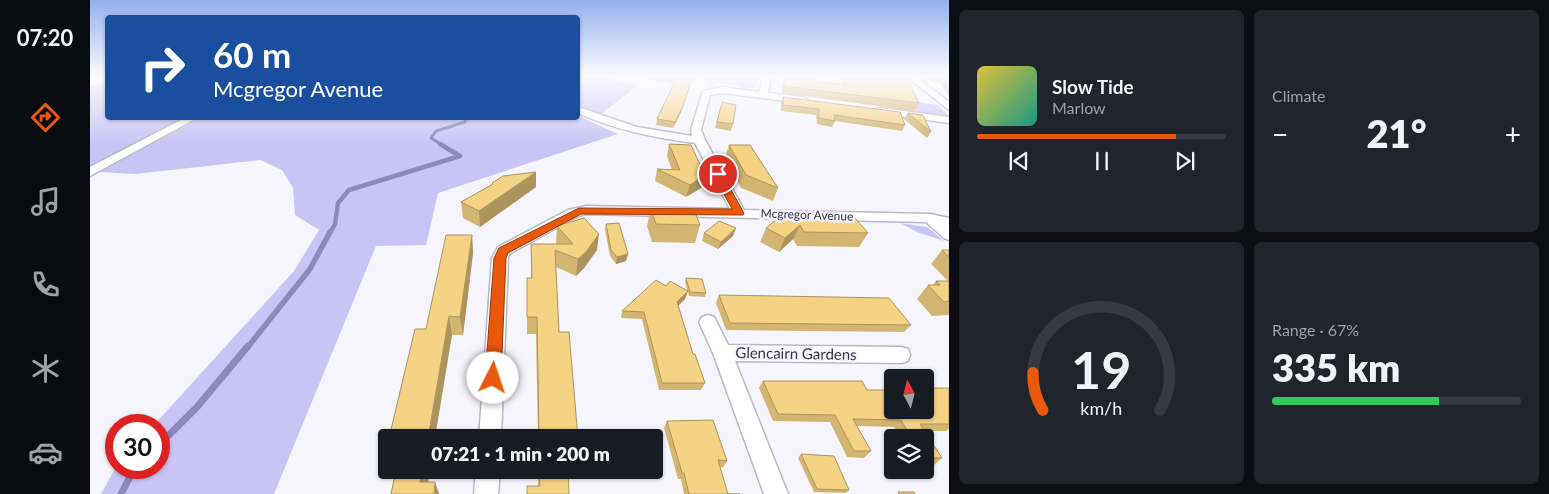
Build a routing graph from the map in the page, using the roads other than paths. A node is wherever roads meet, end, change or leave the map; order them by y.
1 (705, 99) edge
2 (791, 99) edge
3 (939, 99) edge
4 (812, 102) edge
5 (949, 107) edge
6 (871, 110) edge
7 (580, 111) edge
8 (188, 120) edge
9 (949, 120) edge
10 (698, 140) junction
11 (90, 172) edge
12 (739, 213) junction
13 (930, 218) junction
14 (949, 222) edge
15 (949, 235) edge
16 (708, 322) dead end
17 (722, 353) junction
18 (901, 355) dead end
19 (490, 429) edge
20 (487, 479) edge
21 (486, 494) edge
22 (776, 494) edge

1 - 10 street
2 - 4 street
3 - 5 street
6 - 9 street
7 - 10 street
8 - 11 street
10 - 12 street
12 - 13 street, Mcgregor Avenue
12 - 19 street, Mcgregor Avenue
13 - 14 street, Mcgregor Avenue
13 - 15 street
16 - 17 street
17 - 18 street, Glencairn Gardens
17 - 22 street, Glencairn Gardens
20 - 21 street

